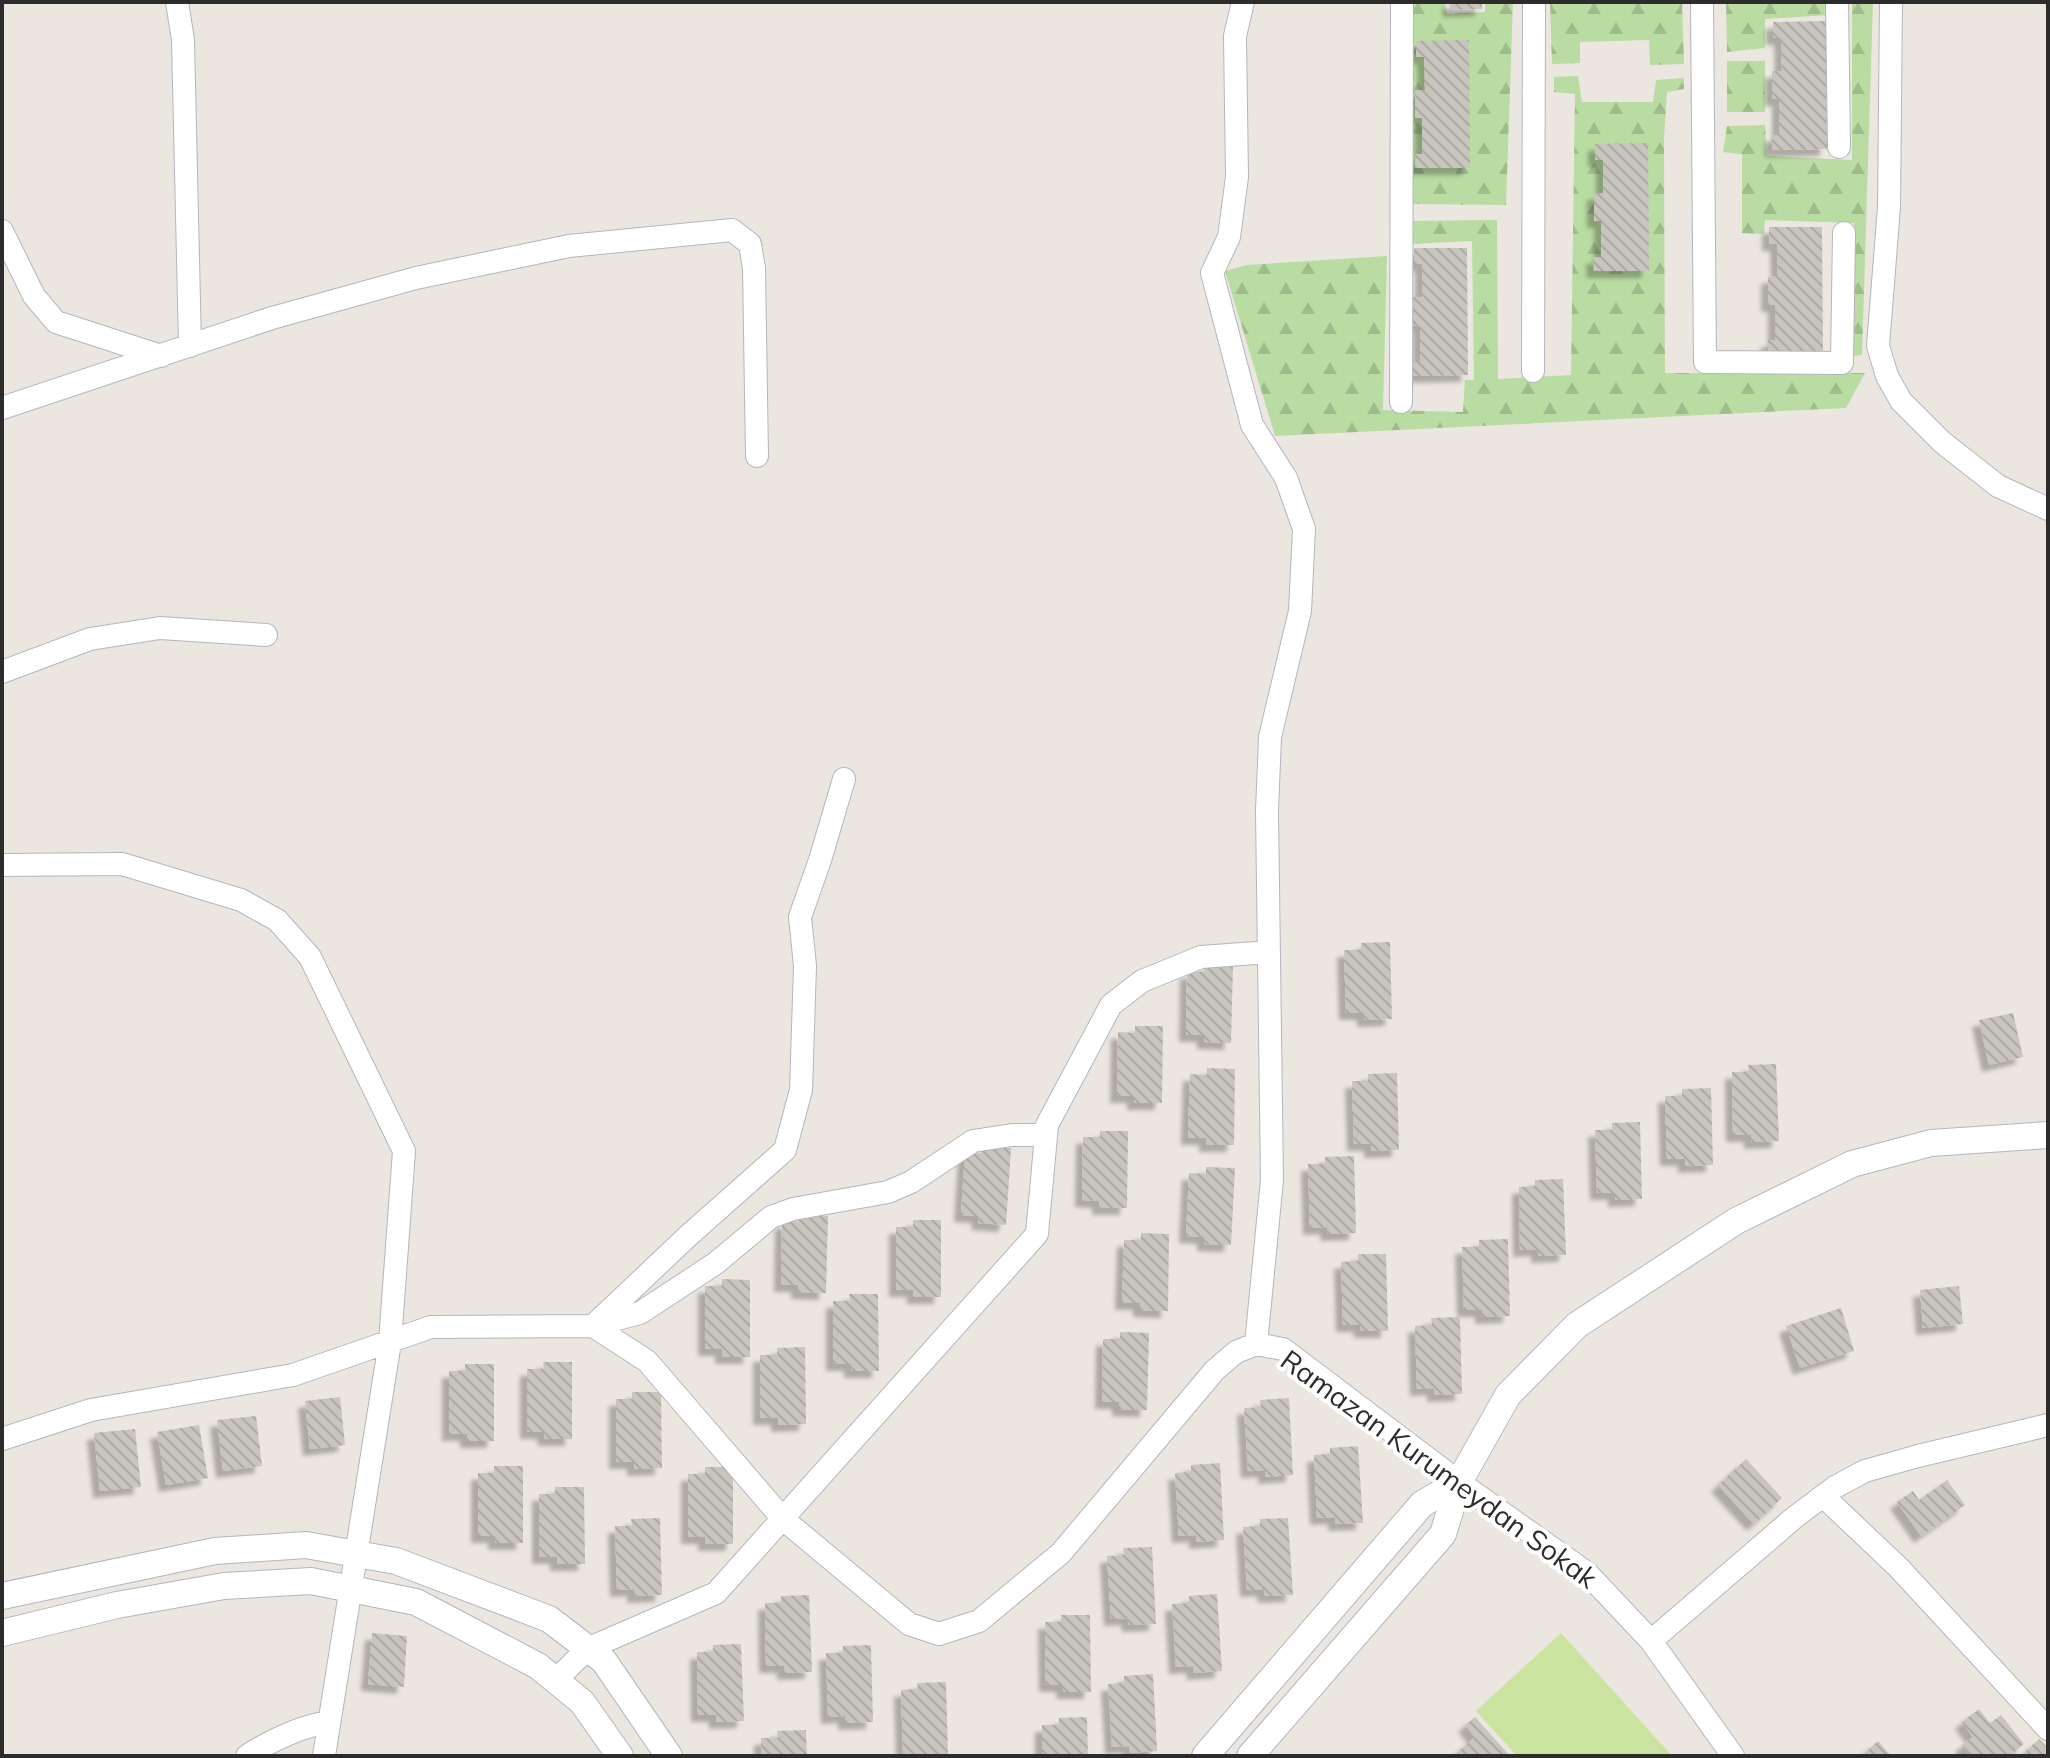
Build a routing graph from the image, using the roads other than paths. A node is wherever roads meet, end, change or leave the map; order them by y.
1 (177, 2) edge
2 (1243, 2) edge
3 (1402, 2) edge
4 (1534, 2) edge
5 (1702, 2) edge
6 (1837, 2) edge
7 (1891, 2) edge
8 (1839, 147) dead end
9 (2, 231) edge
10 (1844, 233) dead end
11 (190, 346) junction
12 (161, 356) junction
13 (1533, 371) dead end
14 (1401, 402) dead end
15 (2, 408) edge
16 (757, 456) dead end
17 (2048, 509) edge
18 (266, 635) dead end
19 (2, 672) edge
20 (844, 779) dead end
21 (2, 865) edge
22 (1269, 952) junction
23 (1046, 1135) junction
24 (2048, 1135) edge
25 (593, 1326) junction
26 (390, 1342) junction
27 (1256, 1344) junction
28 (2048, 1425) edge
29 (2, 1439) edge
30 (1459, 1482) junction
31 (1823, 1496) junction
32 (783, 1519) junction
33 (357, 1554) junction
34 (351, 1589) junction
35 (2, 1596) edge
36 (2, 1633) edge
37 (1651, 1641) junction
38 (587, 1649) junction
39 (555, 1681) junction
40 (329, 1723) junction
41 (2048, 1729) edge
42 (1254, 1754) edge
43 (247, 1756) edge
44 (324, 1756) edge
45 (620, 1756) edge
46 (669, 1756) edge
47 (1205, 1756) edge
48 (1733, 1756) edge

1 - 11 street
2 - 22 street
3 - 14 street
4 - 13 street
5 - 10 street
6 - 8 street
7 - 17 street
9 - 12 street
11 - 12 street
11 - 16 street
12 - 15 street
18 - 19 street
20 - 25 street
21 - 26 street
22 - 23 street
22 - 27 street
23 - 25 street
23 - 32 street
24 - 30 street
25 - 26 street
25 - 32 street
26 - 29 street
26 - 33 street
27 - 30 street, Ramazan Kurumeydan Sokak
27 - 32 street
28 - 31 street
30 - 37 street, Ramazan Kurumeydan Sokak
30 - 42 street
30 - 47 street
31 - 37 street
31 - 41 street
32 - 38 street
33 - 34 street
33 - 35 street
33 - 38 street
34 - 36 street
34 - 39 street
34 - 40 street
37 - 48 street, Ramazan Kurumeydan Sokak
38 - 39 street
38 - 46 street
39 - 45 street
40 - 43 street
40 - 44 street

